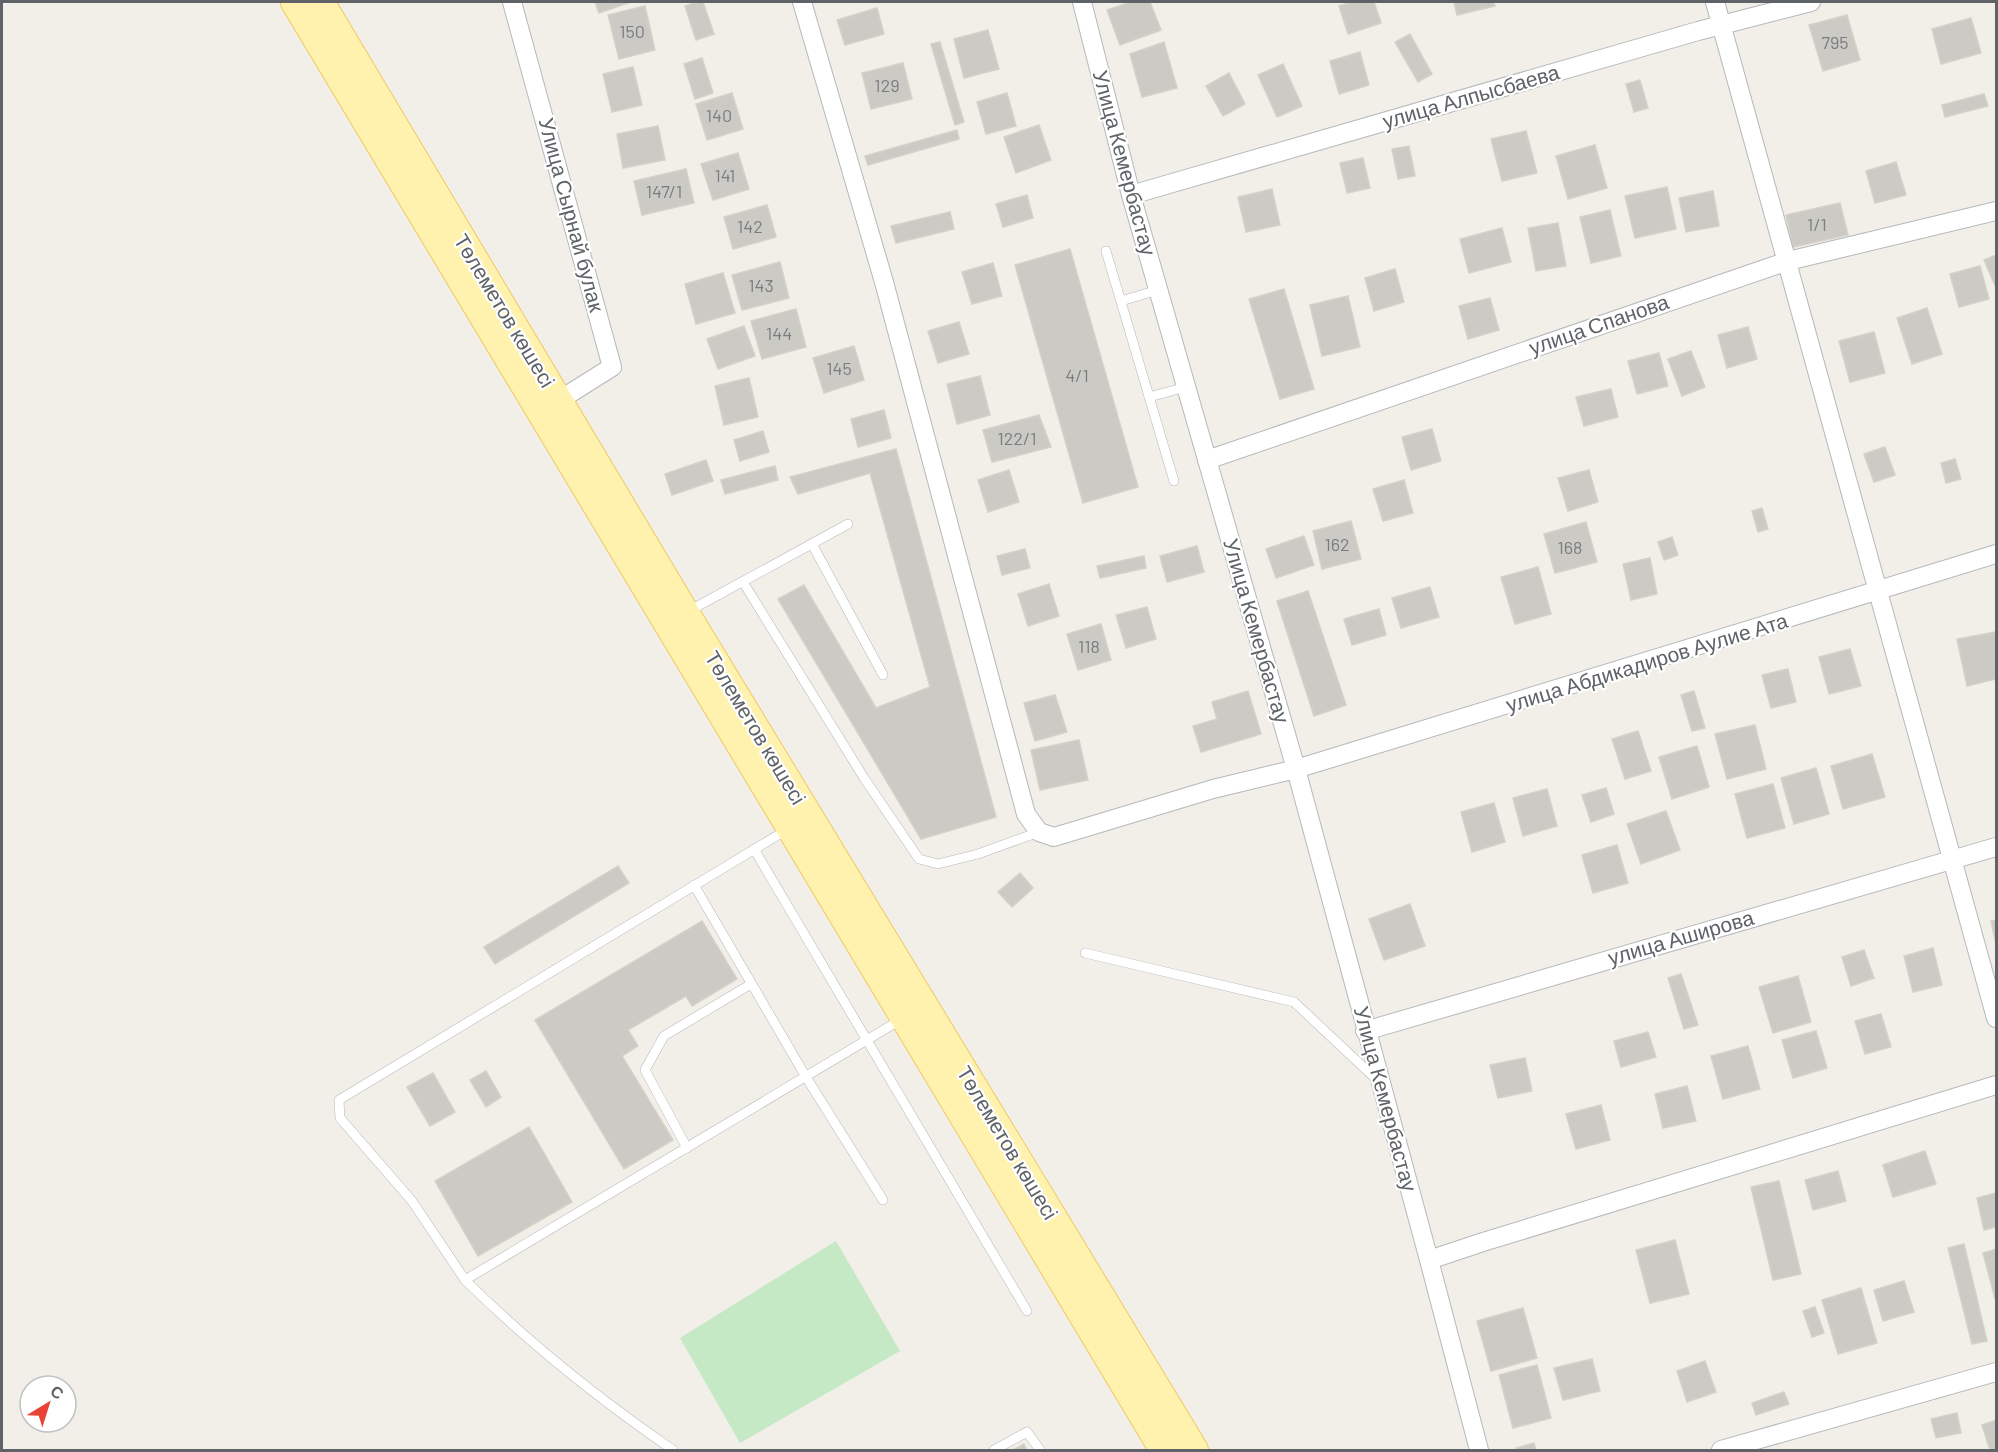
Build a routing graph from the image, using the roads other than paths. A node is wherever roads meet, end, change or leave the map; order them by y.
1 (295, 2) edge
2 (320, 2) edge
3 (512, 2) edge
4 (802, 2) edge
5 (1082, 2) edge
6 (1715, 2) edge
7 (1811, 2) edge
8 (1722, 25) junction
9 (1131, 195) junction
10 (1996, 212) edge
11 (1106, 251) dead end
12 (1788, 261) junction
13 (1158, 290) junction
14 (1121, 301) junction
15 (1186, 387) junction
16 (1149, 398) junction
17 (558, 402) junction
18 (1207, 460) junction
19 (1174, 481) dead end
20 (848, 524) dead end
21 (812, 544) junction
22 (1996, 554) edge
23 (743, 582) junction
24 (1878, 592) junction
25 (685, 613) junction
26 (883, 675) dead end
27 (1296, 770) junction
28 (789, 828) junction
29 (1039, 832) junction
30 (1996, 847) edge
31 (754, 849) junction
32 (1950, 858) junction
33 (694, 885) junction
34 (1084, 953) dead end
35 (751, 984) junction
36 (904, 1018) junction
37 (1996, 1018) edge
38 (1365, 1031) junction
39 (867, 1040) junction
40 (806, 1077) junction
41 (1380, 1083) junction
42 (1996, 1085) edge
43 (687, 1148) junction
44 (883, 1200) dead end
45 (1429, 1260) junction
46 (465, 1280) junction
47 (1028, 1311) dead end
48 (1996, 1372) edge
49 (673, 1450) edge
50 (994, 1450) edge
51 (1040, 1450) edge
52 (1164, 1450) edge
53 (1194, 1450) edge
54 (1479, 1450) edge
55 (1721, 1450) edge

1 - 28 main road, Төлеметов көшесі
2 - 17 main road, Төлеметов көшесі
3 - 17 street, Улица Сырнай булак
4 - 29 street
5 - 9 street, Улица Кемербастау
6 - 8 street
7 - 8 street, улица Алпысбаева
8 - 9 street, улица Алпысбаева
8 - 12 street
9 - 13 street, Улица Кемербастау
10 - 12 street, улица Спанова
11 - 14 lane
12 - 18 street, улица Спанова
12 - 24 street
13 - 14 lane
13 - 15 street, Улица Кемербастау
14 - 16 lane
15 - 16 lane
15 - 18 street, Улица Кемербастау
16 - 19 lane
17 - 25 main road, Төлеметов көшесі
18 - 27 street, Улица Кемербастау
20 - 21 lane
21 - 23 lane
21 - 26 lane
22 - 24 street, улица Абдикадиров Аулие Ата
23 - 25 lane
23 - 29 lane
24 - 27 street, улица Абдикадиров Аулие Ата
24 - 32 street
25 - 53 main road, Төлеметов көшесі
27 - 29 street, улица Абдикадиров Аулие Ата
27 - 38 street, Улица Кемербастау
28 - 31 lane
28 - 36 main road, Төлеметов көшесі
30 - 32 street, улица Аширова
31 - 33 lane
31 - 39 lane
32 - 37 street
32 - 38 street, улица Аширова
33 - 35 lane
33 - 46 lane
34 - 41 lane
35 - 40 lane
35 - 43 lane
36 - 39 lane
36 - 52 main road, Төлеметов көшесі
38 - 41 street, Улица Кемербастау
39 - 40 lane
39 - 47 lane
40 - 43 lane
40 - 44 lane
41 - 45 street, Улица Кемербастау
42 - 45 street
43 - 46 lane
45 - 54 street, Улица Кемербастау
46 - 49 lane
48 - 55 street
50 - 51 lane

